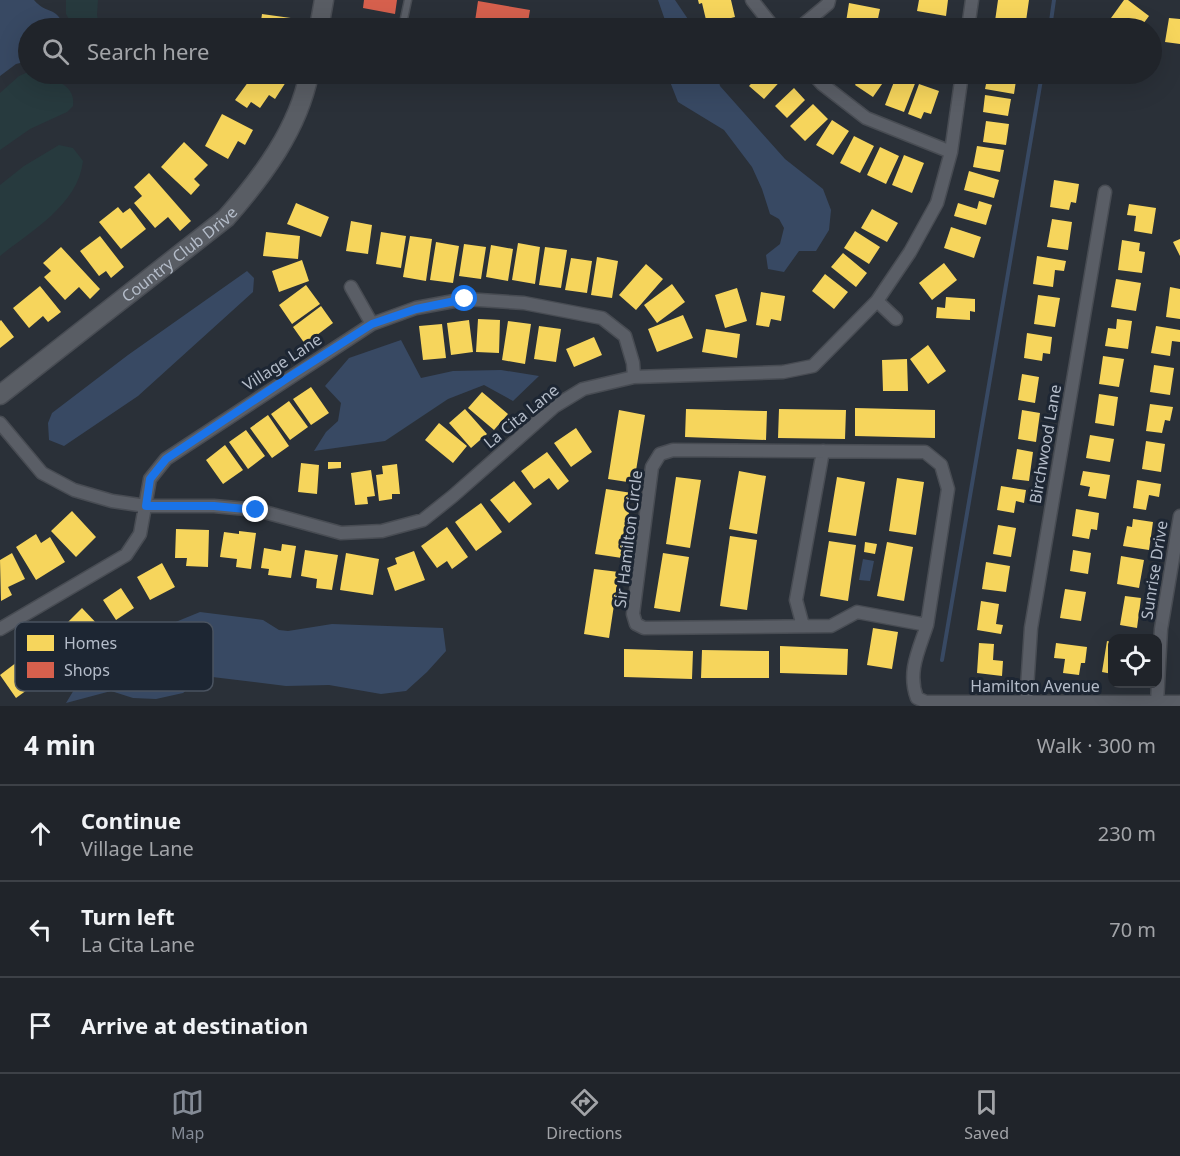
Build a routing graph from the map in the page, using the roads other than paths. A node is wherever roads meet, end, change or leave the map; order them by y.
1 (324, 0) edge
2 (408, 0) edge
3 (752, 0) edge
4 (829, 0) edge
5 (972, 0) edge
6 (321, 18) edge
7 (404, 18) edge
8 (766, 18) edge
9 (810, 18) edge
10 (969, 18) edge
11 (306, 84) edge
12 (822, 84) edge
13 (961, 84) edge
14 (951, 152) junction
15 (1105, 192) dead end
16 (351, 287) dead end
17 (877, 301) junction
18 (896, 319) dead end
19 (372, 324) junction
20 (634, 377) junction
21 (0, 395) edge
22 (0, 423) edge
23 (823, 452) junction
24 (146, 506) junction
25 (1180, 516) edge
26 (927, 625) junction
27 (803, 626) junction
28 (0, 629) edge
29 (926, 702) joint
30 (1180, 702) edge
31 (1026, 703) junction
32 (1157, 703) junction

1 - 6 street
2 - 7 lane
3 - 8 street
4 - 9 street
5 - 10 street
11 - 21 street, Country Club Drive
12 - 14 street
13 - 14 street, La Cita Lane
14 - 17 street, La Cita Lane
15 - 31 street, Birchwood Lane
16 - 19 street
17 - 18 street
17 - 20 street, La Cita Lane
19 - 20 street, Village Lane
19 - 24 street, Village Lane
20 - 24 street, La Cita Lane
22 - 24 street, La Cita Lane
23 - 26 street, Sir Hamilton Circle
23 - 27 street
23 - 27 street, Sir Hamilton Circle
24 - 28 street, Village Lane
25 - 32 street, Sunrise Drive
26 - 27 street, Sir Hamilton Circle
26 - 29 street, Sir Hamilton Circle
29 - 31 street, Hamilton Avenue
30 - 32 street, Hamilton Avenue
31 - 32 street, Hamilton Avenue

